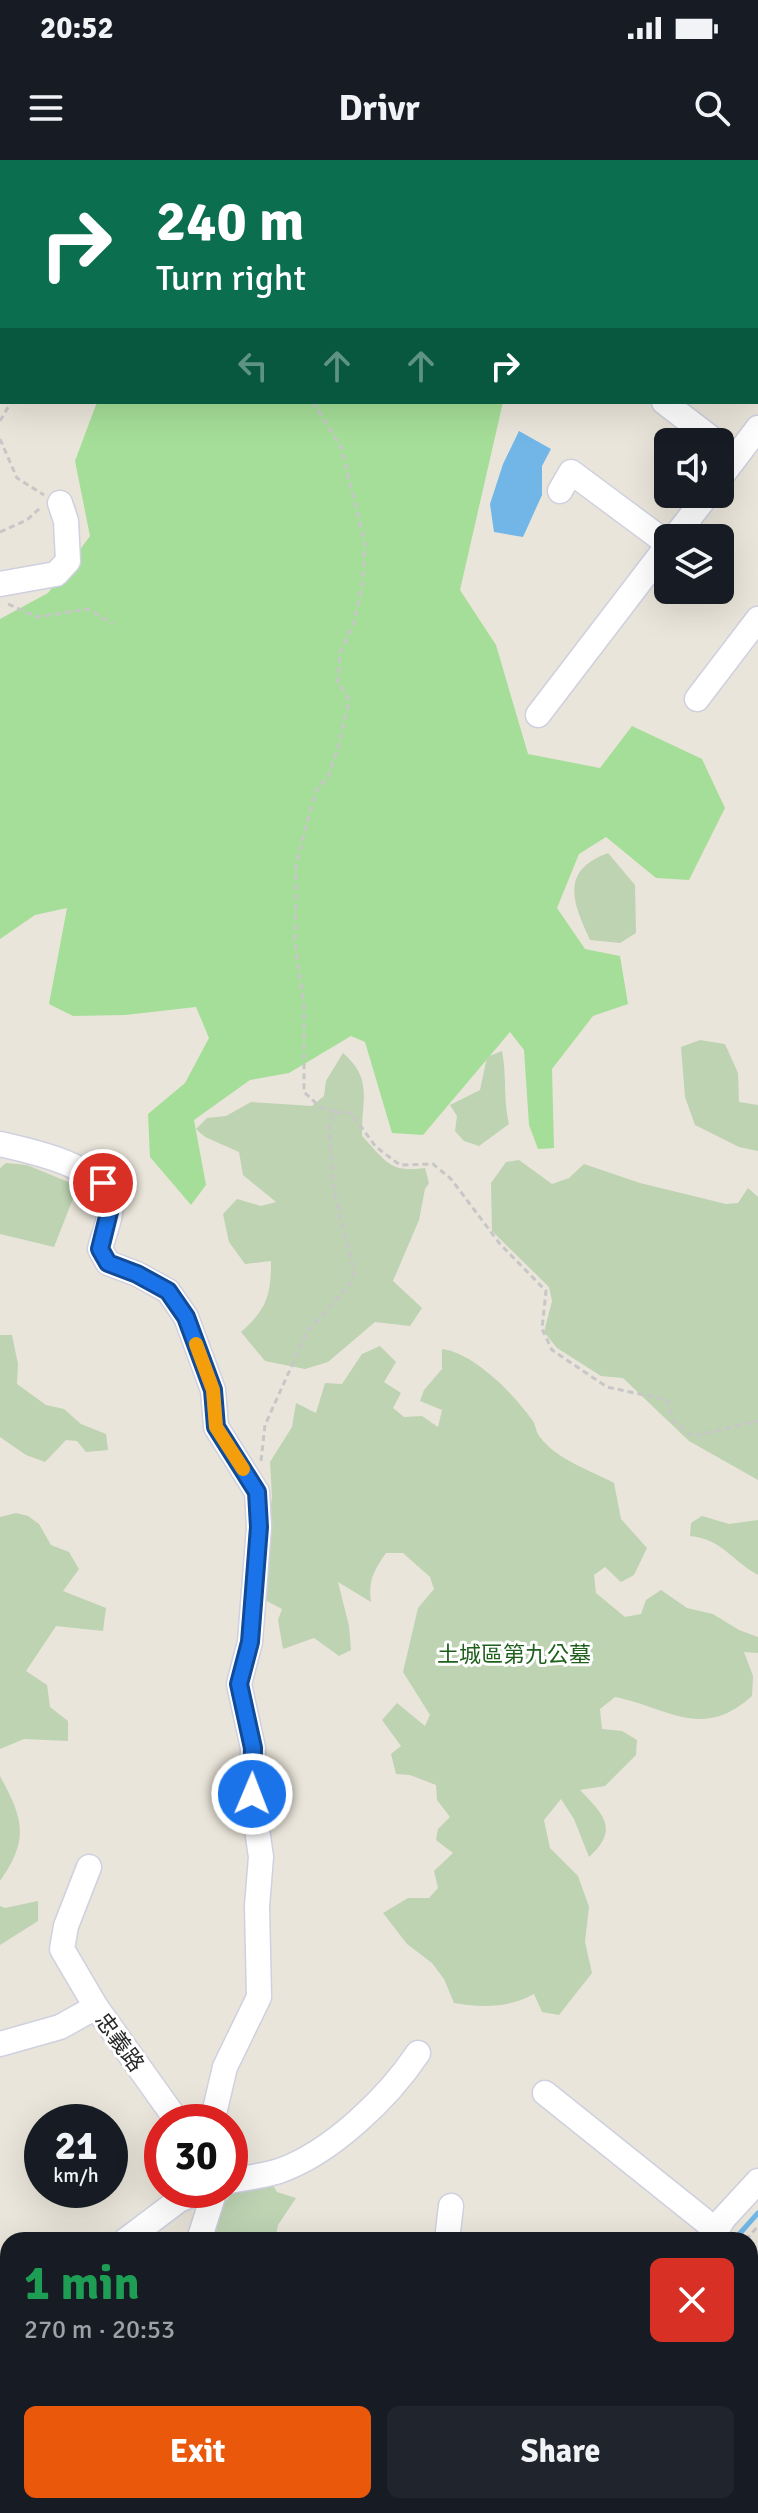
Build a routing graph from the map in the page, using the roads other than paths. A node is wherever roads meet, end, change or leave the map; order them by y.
1 (667, 404) edge
2 (698, 428) edge
3 (758, 428) edge
4 (734, 442) edge
5 (560, 491) dead end
6 (60, 503) dead end
7 (697, 508) edge
8 (685, 524) edge
9 (654, 534) edge
10 (654, 563) edge
11 (0, 584) edge
12 (758, 619) edge
13 (697, 699) dead end
14 (538, 715) dead end
15 (0, 1144) edge
16 (89, 1867) dead end
17 (96, 2007) junction
18 (0, 2044) edge
19 (418, 2053) dead end
20 (545, 2093) dead end
21 (165, 2104) edge
22 (216, 2104) edge
23 (248, 2177) edge
24 (758, 2181) edge
25 (451, 2206) dead end
26 (168, 2208) edge
27 (209, 2208) edge
28 (137, 2232) edge
29 (202, 2232) edge
30 (448, 2232) edge
31 (709, 2232) edge
32 (716, 2232) edge

1 - 2 street
3 - 4 street
5 - 9 street
6 - 11 street
7 - 8 street
10 - 14 street
12 - 13 street
15 - 22 street
16 - 17 street
17 - 18 street, 忠義路
17 - 21 street, 忠義路
19 - 23 street
20 - 31 street
24 - 32 street
25 - 30 street
26 - 28 street
27 - 29 street

